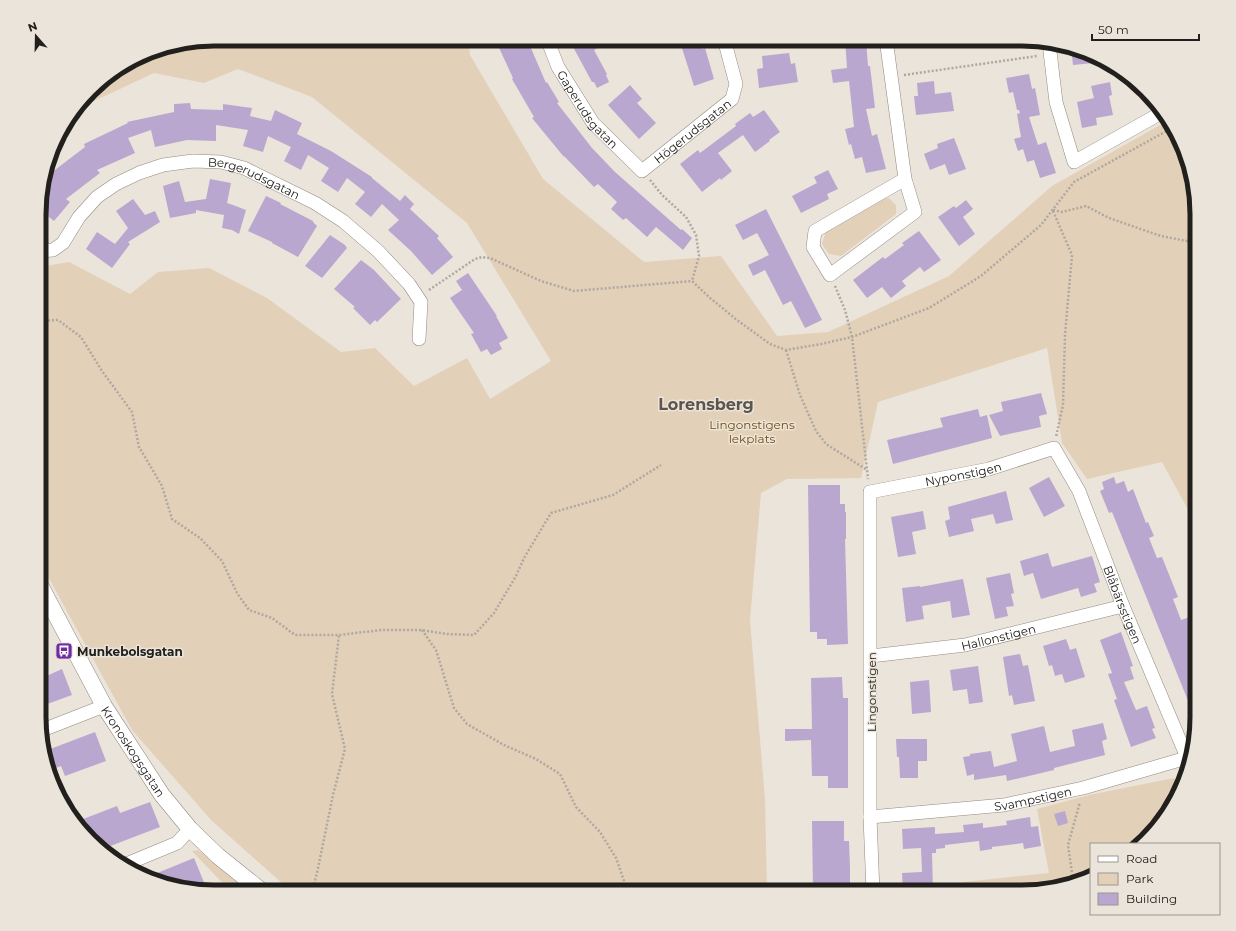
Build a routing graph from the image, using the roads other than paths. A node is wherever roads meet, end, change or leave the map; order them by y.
1 (550, 46) edge
2 (726, 46) edge
3 (887, 46) edge
4 (1049, 48) edge
5 (1157, 115) edge
6 (642, 171) joint
7 (905, 179) junction
8 (46, 251) edge
9 (419, 339) dead end
10 (1054, 448) joint
11 (870, 492) joint
12 (46, 595) edge
13 (1123, 606) junction
14 (871, 656) junction
15 (104, 706) junction
16 (46, 729) edge
17 (1186, 754) edge
18 (1184, 760) edge
19 (870, 817) junction
20 (190, 829) junction
21 (130, 863) edge
22 (254, 885) edge
23 (873, 885) edge

1 - 6 street, Gaperudsgatan
2 - 6 street, Högerudsgatan
3 - 7 street
4 - 5 street
7 - 7 street
8 - 9 street, Bergerudsgatan
10 - 11 street, Nyponstigen
10 - 13 street, Blåbärsstigen
11 - 14 street, Lingonstigen
12 - 15 street, Kronoskogsgatan
13 - 14 street, Hallonstigen
13 - 17 street, Blåbärsstigen
14 - 19 street, Lingonstigen
15 - 16 street
15 - 20 street, Kronoskogsgatan
18 - 19 street, Svampstigen
19 - 23 street, Lingonstigen
20 - 21 street
20 - 22 street, Kronoskogsgatan

